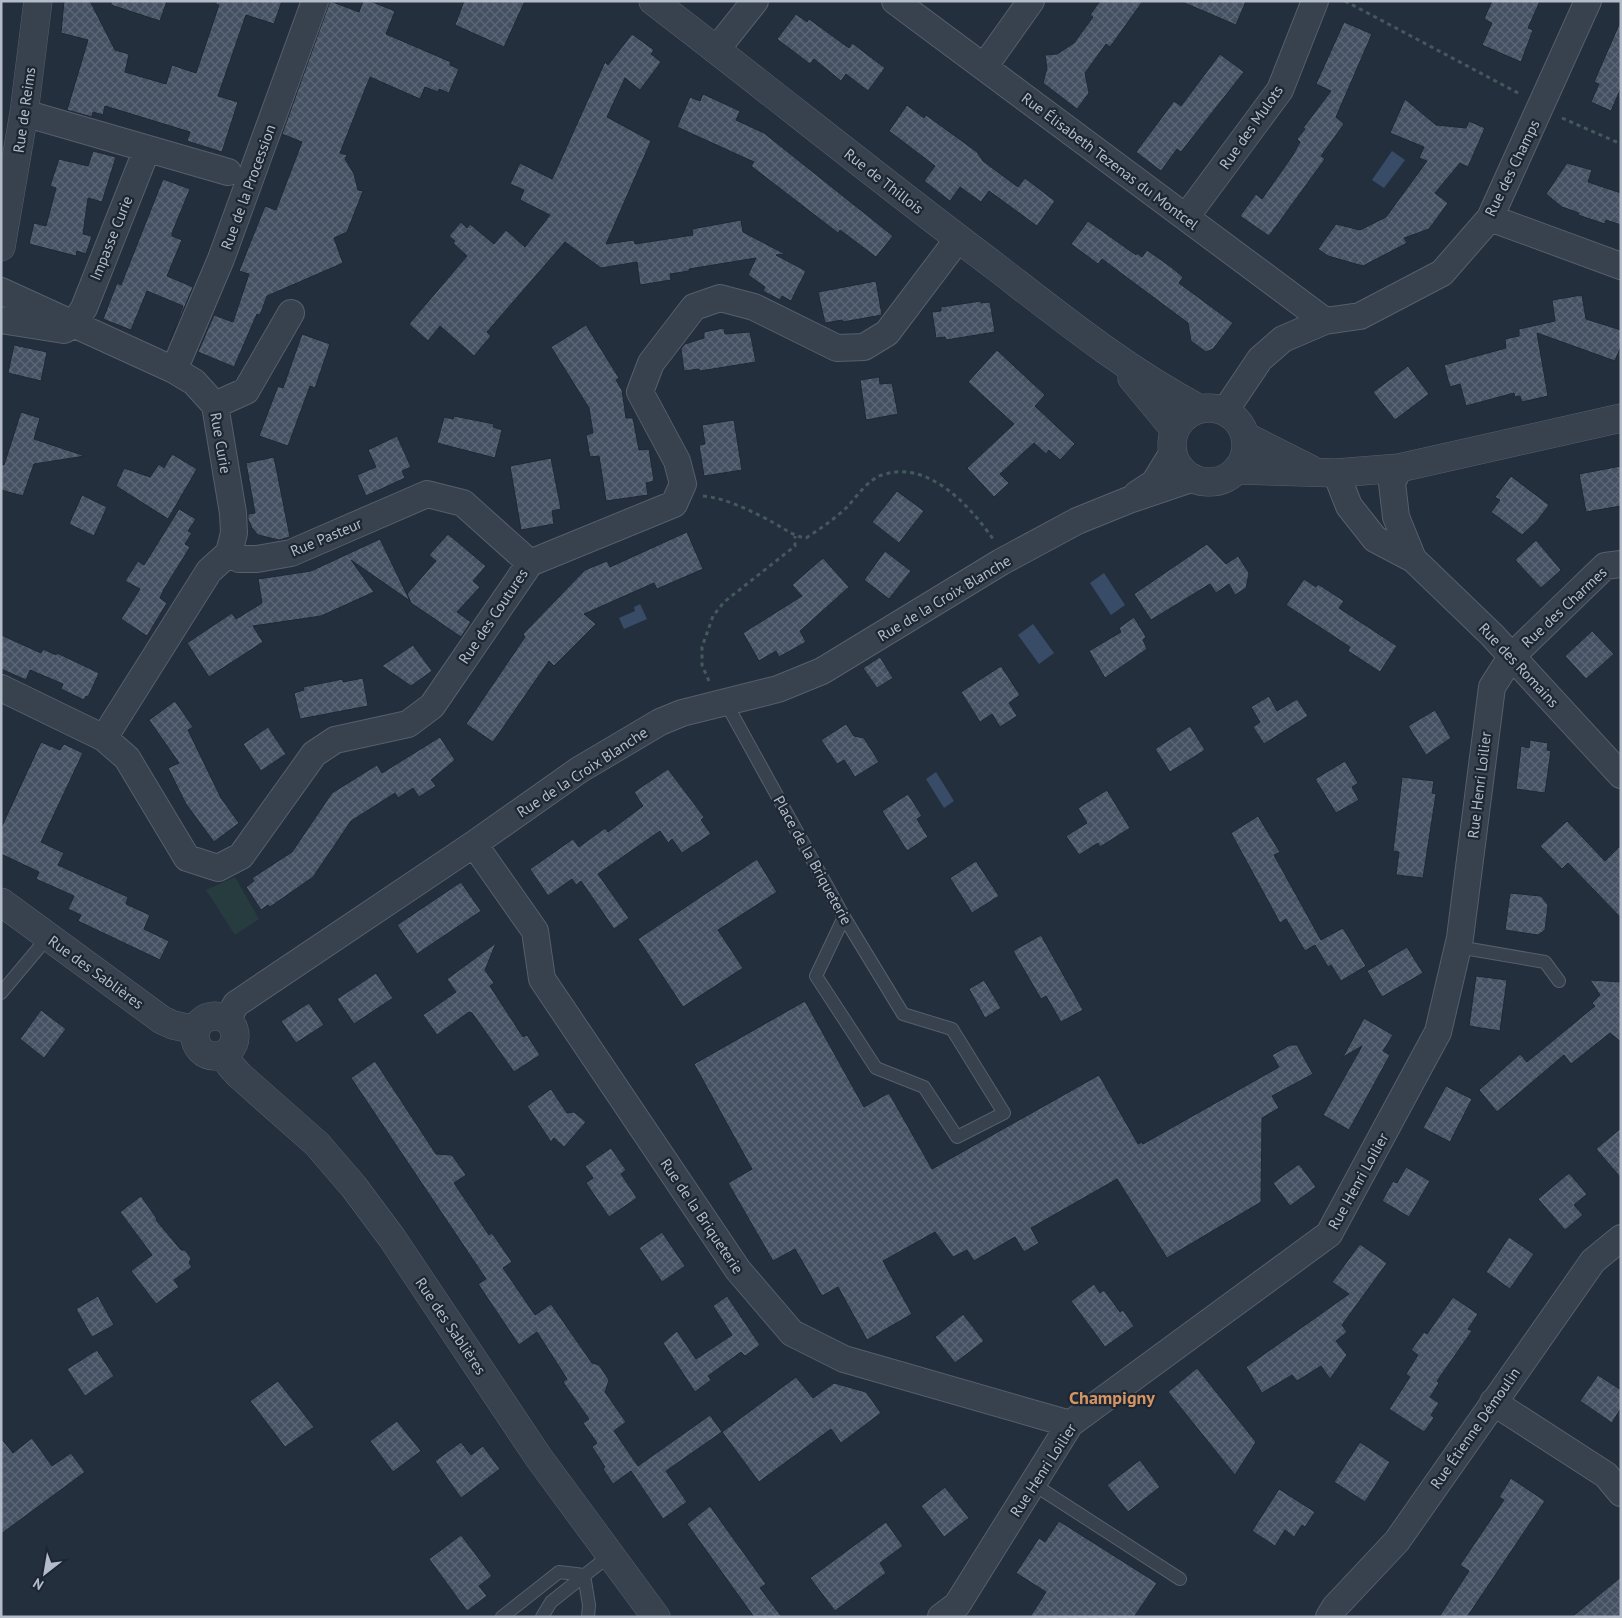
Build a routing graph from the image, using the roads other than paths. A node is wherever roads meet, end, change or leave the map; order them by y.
1 (38, 1) edge
2 (315, 1) edge
3 (653, 1) edge
4 (755, 1) edge
5 (895, 1) edge
6 (1031, 1) edge
7 (1316, 1) edge
8 (1588, 1) edge
9 (716, 50) junction
10 (984, 67) junction
11 (24, 113) junction
12 (146, 149) junction
13 (228, 172) dead end
14 (1186, 218) junction
15 (1490, 218) junction
16 (958, 239) junction
17 (1, 247) edge
18 (1621, 266) edge
19 (1, 291) edge
20 (291, 313) dead end
21 (1, 320) edge
22 (1325, 321) junction
23 (73, 325) junction
24 (1117, 359) junction
25 (174, 370) junction
26 (215, 405) junction
27 (1213, 410) junction
28 (1621, 418) edge
29 (1245, 436) junction
30 (1174, 441) junction
31 (1399, 468) junction
32 (1236, 470) junction
33 (1326, 472) junction
34 (1194, 478) junction
35 (1129, 500) junction
36 (229, 553) junction
37 (1413, 559) junction
38 (530, 562) junction
39 (1621, 564) edge
40 (1511, 657) junction
41 (1, 688) edge
42 (726, 703) junction
43 (104, 738) junction
44 (1621, 775) edge
45 (474, 844) junction
46 (1, 902) edge
47 (844, 917) junction
48 (48, 936) junction
49 (1458, 947) junction
50 (1559, 981) dead end
51 (1, 994) edge
52 (227, 1020) junction
53 (196, 1030) junction
54 (227, 1053) junction
55 (1621, 1238) edge
56 (1493, 1402) junction
57 (1070, 1424) junction
58 (1033, 1484) junction
59 (1621, 1493) edge
60 (610, 1555) junction
61 (584, 1575) junction
62 (1180, 1578) dead end
63 (502, 1617) edge
64 (542, 1617) edge
65 (588, 1617) edge
66 (656, 1617) edge
67 (941, 1617) edge
68 (1328, 1617) edge

1 - 11 street, Rue de Reims
2 - 25 street, Rue de la Procession
3 - 9 street, Rue de Thillois
4 - 9 street
5 - 10 street, Rue Élisabeth Tezenas du Montcel
6 - 10 street
7 - 14 street, Rue des Mulots
8 - 15 street, Rue des Champs
9 - 16 street, Rue de Thillois
10 - 14 street, Rue Élisabeth Tezenas du Montcel
11 - 12 street
11 - 17 street, Rue de Reims
12 - 13 street
12 - 23 street, Impasse Curie
14 - 22 street, Rue Élisabeth Tezenas du Montcel
15 - 18 street
15 - 22 street, Rue des Champs
16 - 24 street, Rue de Thillois
16 - 38 street, Rue des Coutures
19 - 23 street, Rue Curie
20 - 26 street
21 - 23 street
22 - 27 street, Rue des Champs
23 - 25 street, Rue Curie
24 - 27 street, Rue de Thillois
24 - 30 street, Rue de Thillois
25 - 26 street, Rue Curie
26 - 36 street, Rue Curie
27 - 29 street
27 - 30 street
28 - 31 street
29 - 32 street
29 - 33 street
30 - 34 street
30 - 35 street, Rue de la Croix Blanche
31 - 33 street
31 - 37 street, Rue des Romains
32 - 33 street
32 - 34 street
33 - 37 street, Rue des Romains
34 - 35 street, Rue de la Croix Blanche
35 - 42 street, Rue de la Croix Blanche
36 - 38 street, Rue Pasteur
36 - 43 street
37 - 40 street, Rue des Romains
38 - 43 street, Rue des Coutures
39 - 40 street, Rue des Charmes
40 - 44 street, Rue des Romains
40 - 49 street, Rue Henri Loilier
41 - 43 street, Rue des Coutures
42 - 45 street, Rue de la Croix Blanche
42 - 47 lane, Place de la Briqueterie
45 - 52 street, Rue de la Croix Blanche
45 - 57 street, Rue de la Briqueterie
46 - 48 street, Rue des Sablières
47 - 47 lane, Place de la Briqueterie
48 - 51 lane
48 - 53 street, Rue des Sablières
49 - 50 lane
49 - 57 street, Rue Henri Loilier
52 - 53 street
52 - 54 street
53 - 54 street
54 - 60 street, Rue des Sablières
55 - 56 street, Rue Étienne Démoulin
56 - 59 street
56 - 68 street, Rue Étienne Démoulin
57 - 58 street, Rue Henri Loilier
58 - 62 lane
58 - 67 street, Rue Henri Loilier
60 - 61 lane
60 - 66 street, Rue des Sablières
61 - 63 lane
61 - 64 lane
61 - 65 lane

